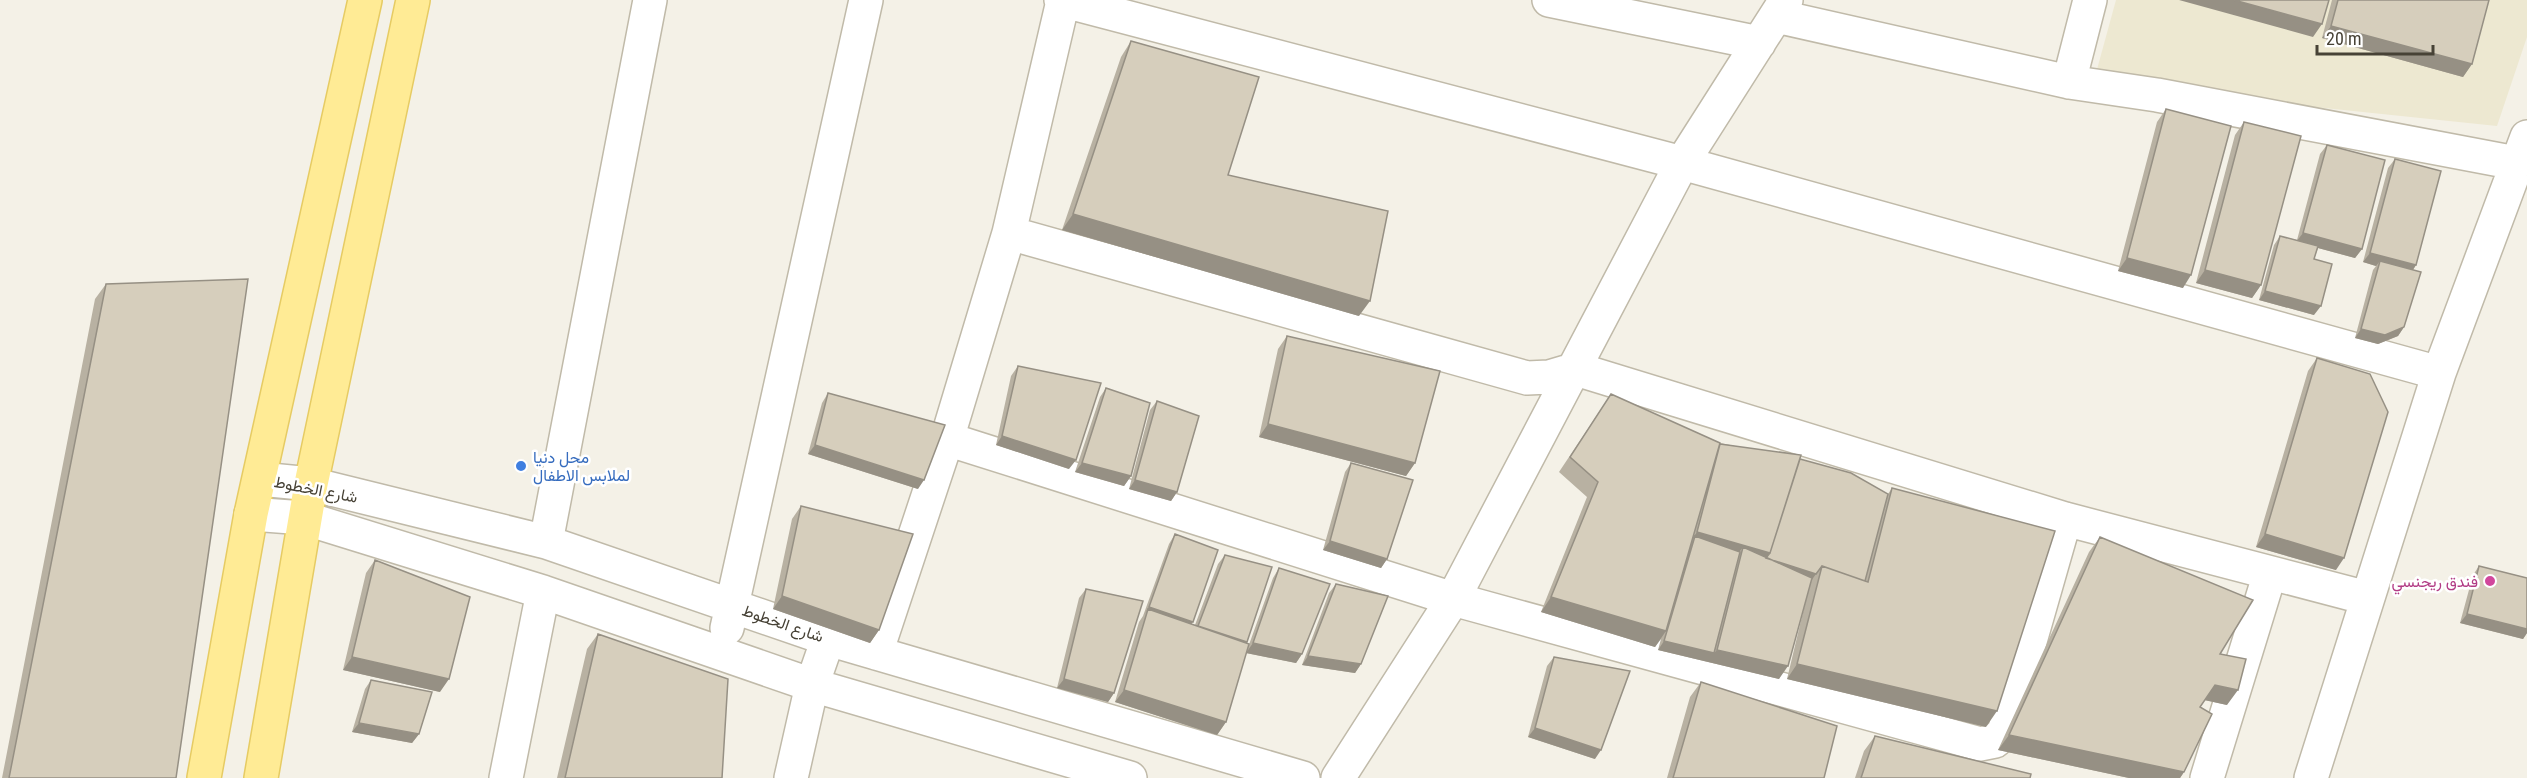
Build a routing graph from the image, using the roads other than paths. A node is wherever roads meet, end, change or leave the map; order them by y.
1 (365, 0) edge
2 (413, 0) edge
3 (650, 0) edge
4 (867, 0) edge
5 (1062, 0) edge
6 (1549, 0) edge
7 (2090, 0) edge
8 (1773, 20) edge
9 (2069, 82) junction
10 (2522, 150) edge
11 (1682, 163) junction
12 (1009, 233) junction
13 (1576, 369) junction
14 (2439, 373) junction
15 (947, 439) junction
16 (260, 478) junction
17 (311, 484) junction
18 (251, 514) junction
19 (304, 518) junction
20 (2065, 519) junction
21 (546, 542) junction
22 (2270, 573) junction
23 (543, 592) junction
24 (2367, 598) junction
25 (1453, 599) junction
26 (732, 606) junction
27 (828, 639) junction
28 (721, 652) junction
29 (876, 652) junction
30 (812, 685) junction
31 (204, 778) edge
32 (261, 778) edge
33 (506, 778) edge
34 (791, 778) edge
35 (1130, 778) edge
36 (1304, 778) edge
37 (1338, 778) edge
38 (2207, 778) edge
39 (2311, 778) edge

1 - 16 main road
2 - 17 main road
3 - 21 street
4 - 26 street
5 - 11 street
5 - 12 street
6 - 8 street
7 - 9 street
8 - 9 street
8 - 11 street
9 - 10 street
10 - 14 street
11 - 13 street
11 - 14 street
12 - 13 street
12 - 15 street
13 - 20 street
13 - 25 street
14 - 24 street
15 - 25 street
15 - 29 street
16 - 17 street, شارع الخطوط
16 - 18 main road
17 - 19 main road
17 - 21 street, شارع الخطوط
18 - 19 street, شارع الخطوط
18 - 31 main road
19 - 23 street, شارع الخطوط
19 - 32 main road
20 - 22 street
20 - 25 street
21 - 26 street, شارع الخطوط
22 - 24 street
22 - 38 street
23 - 28 street, شارع الخطوط
23 - 33 street
24 - 39 street
25 - 37 street
26 - 27 street, شارع الخطوط
26 - 28 street
27 - 29 street, شارع الخطوط
27 - 30 street
28 - 30 street, شارع الخطوط
29 - 36 street, شارع الخطوط
30 - 34 street
30 - 35 street, شارع الخطوط

